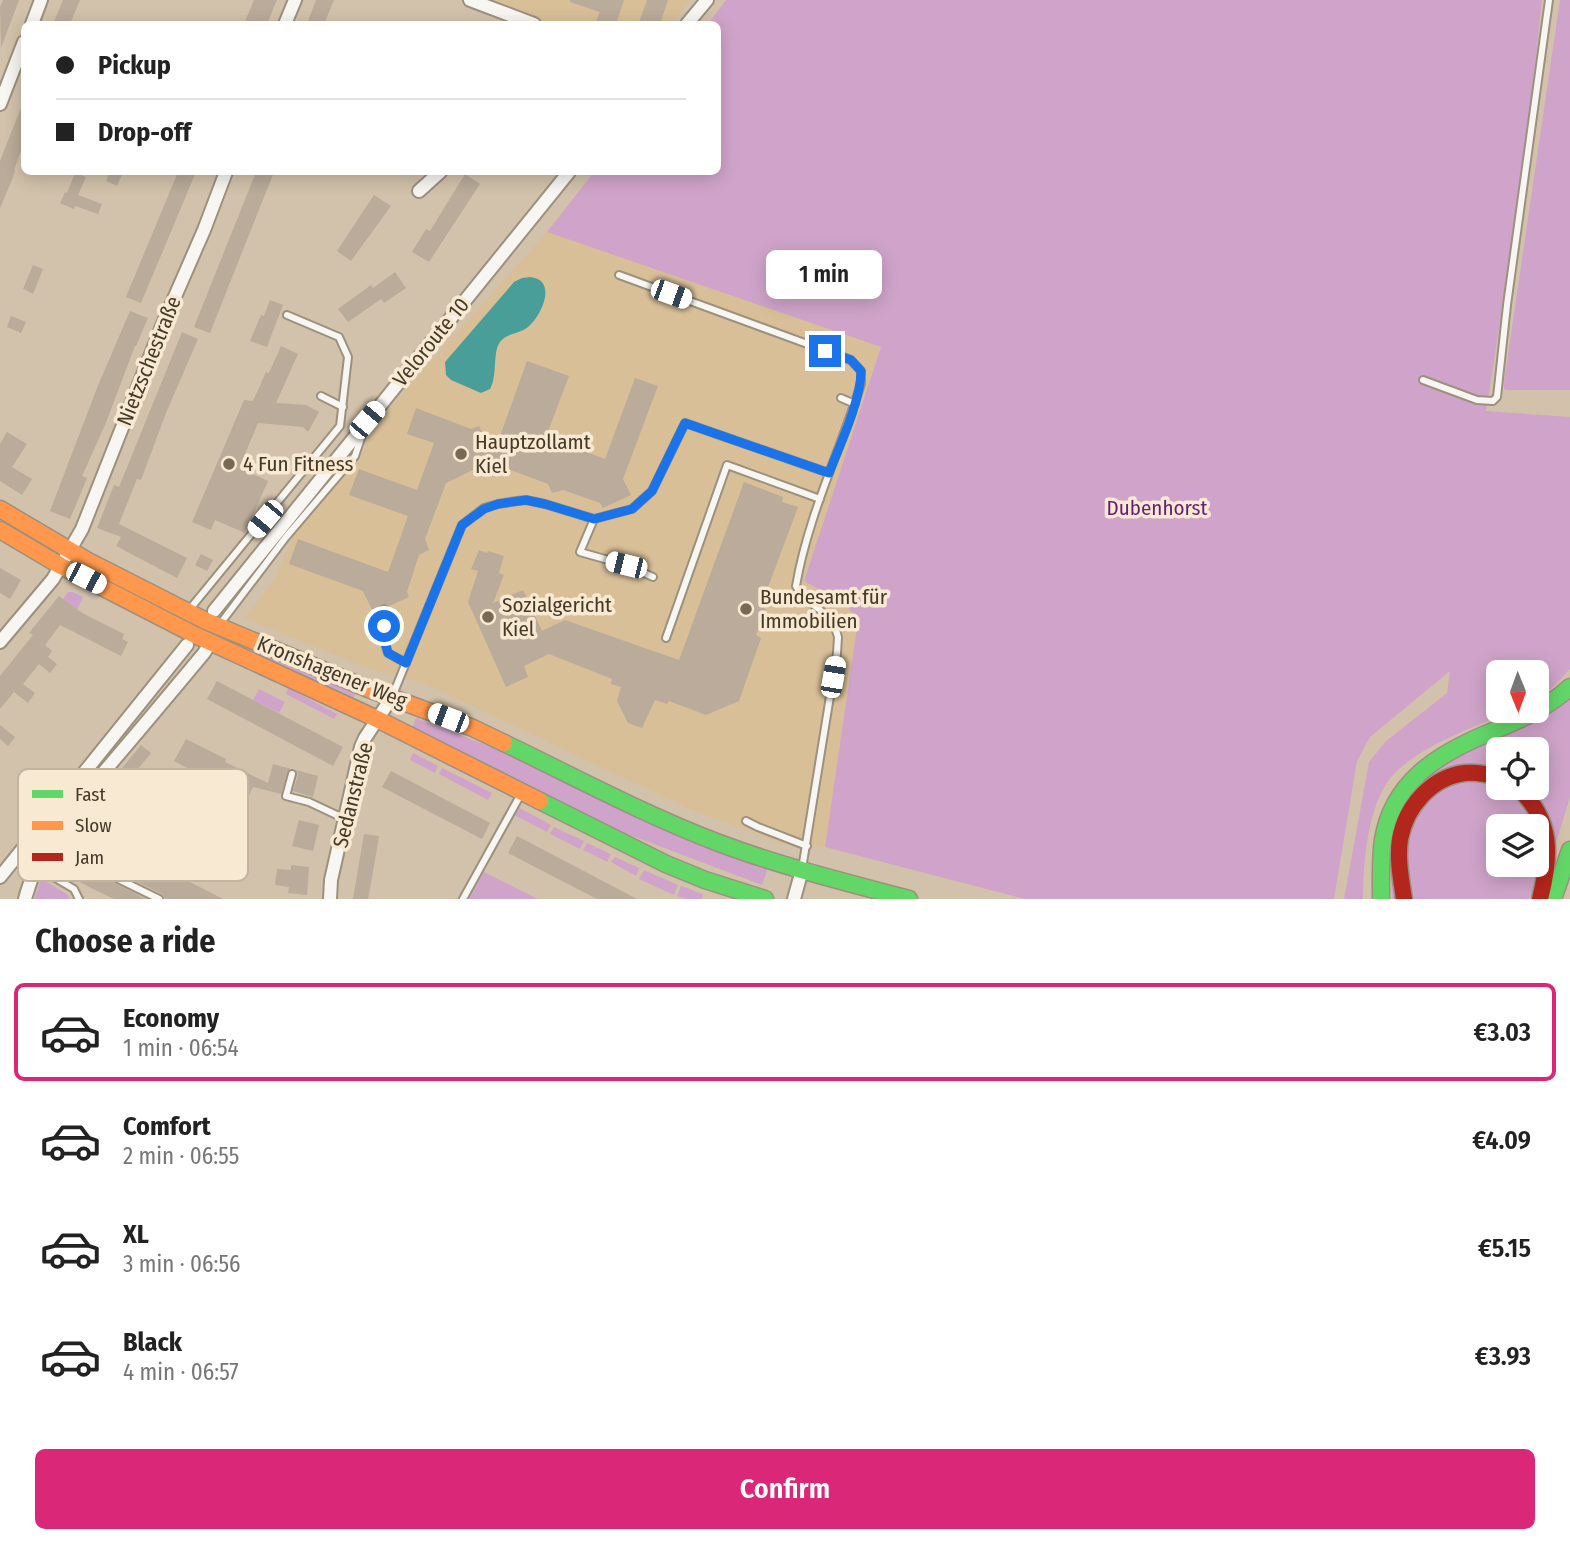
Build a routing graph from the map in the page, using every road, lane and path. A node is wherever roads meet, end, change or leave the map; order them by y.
1 (41, 0) edge
2 (295, 0) edge
3 (470, 0) edge
4 (707, 0) edge
5 (1549, 0) edge
6 (507, 20) edge
7 (33, 21) edge
8 (286, 21) edge
9 (690, 21) edge
10 (21, 50) edge
11 (0, 104) edge
12 (225, 175) edge
13 (437, 175) edge
14 (567, 175) edge
15 (419, 191) dead end
16 (619, 275) dead end
17 (287, 315) dead end
18 (1423, 380) dead end
19 (321, 396) dead end
20 (841, 398) dead end
21 (855, 404) junction
22 (343, 407) junction
23 (829, 473) junction
24 (820, 499) junction
25 (0, 509) edge
26 (594, 519) junction
27 (0, 530) edge
28 (71, 551) junction
29 (61, 566) junction
30 (653, 577) dead end
31 (384, 609) dead end
32 (188, 612) junction
33 (216, 618) junction
34 (666, 638) dead end
35 (0, 642) edge
36 (211, 642) junction
37 (187, 645) dead end
38 (406, 663) junction
39 (1570, 687) edge
40 (392, 697) junction
41 (377, 719) junction
42 (87, 769) edge
43 (107, 769) edge
44 (292, 774) dead end
45 (1486, 774) edge
46 (522, 792) junction
47 (1531, 800) edge
48 (345, 819) junction
49 (746, 821) dead end
50 (807, 846) junction
51 (1570, 850) edge
52 (18, 855) edge
53 (802, 870) junction
54 (0, 877) edge
55 (31, 881) edge
56 (60, 881) edge
57 (122, 881) edge
58 (25, 899) edge
59 (79, 899) edge
60 (159, 899) edge
61 (330, 899) edge
62 (463, 899) edge
63 (765, 899) edge
64 (794, 899) edge
65 (909, 899) edge
66 (1381, 899) edge
67 (1404, 899) edge
68 (1540, 899) edge
69 (1553, 899) edge

1 - 7 street
2 - 8 street
3 - 6 street
4 - 9 street
5 - 18 lane
10 - 11 street
12 - 28 street, Nietzschestraße
13 - 15 street
14 - 33 street, Veloroute 10
16 - 21 lane
17 - 22 lane
19 - 22 lane
20 - 21 lane
21 - 23 lane
22 - 32 lane
23 - 24 lane
23 - 26 lane
24 - 34 lane
24 - 50 lane
25 - 28 main road, Kronshagener Weg
26 - 30 lane
26 - 38 lane
27 - 29 main road, Kronshagener Weg
28 - 29 street, Nietzschestraße
28 - 32 main road, Kronshagener Weg
29 - 35 street, Nietzschestraße
29 - 36 main road, Kronshagener Weg
31 - 38 lane
32 - 33 main road, Kronshagener Weg
33 - 40 main road, Kronshagener Weg
36 - 41 main road, Kronshagener Weg
36 - 43 street
37 - 42 street
38 - 40 lane
39 - 66 main road
40 - 41 street, Sedanstraße
40 - 53 main road, Kronshagener Weg
41 - 46 main road, Kronshagener Weg
41 - 48 street, Sedanstraße
44 - 48 lane
45 - 67 main road
46 - 62 lane
46 - 63 main road, Kronshagener Weg
47 - 68 main road
48 - 61 street, Sedanstraße
49 - 50 lane
50 - 53 lane
51 - 69 main road
52 - 54 street
53 - 64 street
53 - 65 main road, Kronshagener Weg
55 - 58 street
56 - 59 lane
57 - 60 lane

